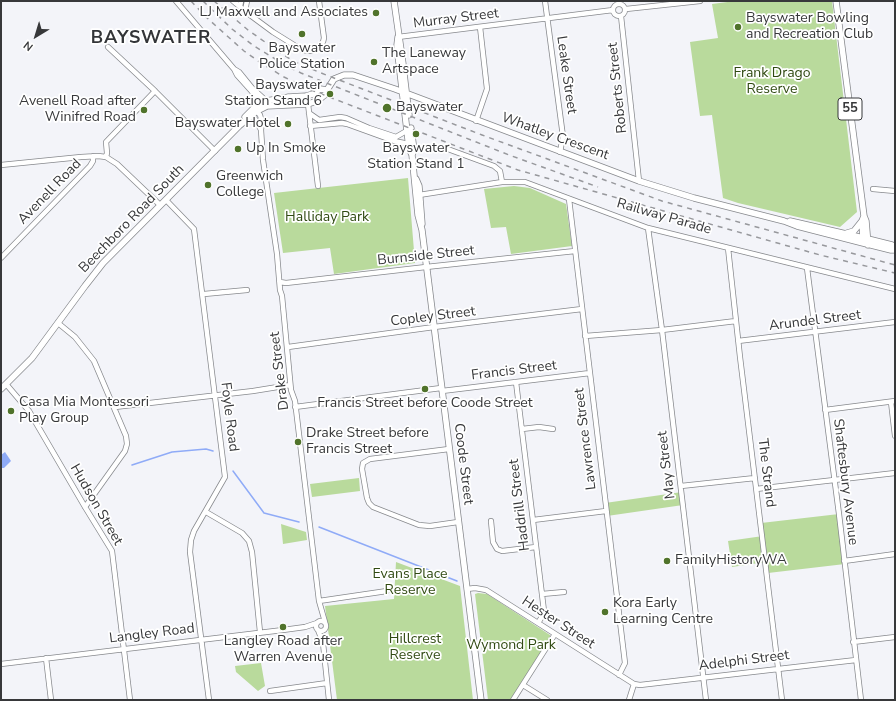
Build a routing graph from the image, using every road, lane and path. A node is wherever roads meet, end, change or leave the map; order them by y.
1 (176, 1) edge
2 (234, 1) edge
3 (241, 1) edge
4 (247, 1) edge
5 (319, 1) edge
6 (394, 1) edge
7 (545, 1) edge
8 (700, 1) edge
9 (836, 1) edge
10 (619, 2) edge
11 (690, 2) edge
12 (240, 7) junction
13 (626, 9) junction
14 (613, 10) junction
15 (245, 11) junction
16 (621, 16) junction
17 (547, 19) junction
18 (480, 27) junction
19 (398, 37) junction
20 (108, 47) dead end
21 (327, 90) junction
22 (155, 91) junction
23 (405, 92) junction
24 (288, 97) junction
25 (308, 104) junction
26 (261, 106) junction
27 (309, 113) junction
28 (251, 114) junction
29 (476, 121) junction
30 (310, 126) junction
31 (261, 130) junction
32 (408, 130) junction
33 (409, 144) junction
34 (440, 148) dead end
35 (215, 151) junction
36 (560, 152) junction
37 (412, 155) junction
38 (93, 156) junction
39 (106, 157) junction
40 (1, 165) edge
41 (415, 178) junction
42 (639, 181) junction
43 (502, 182) junction
44 (318, 186) dead end
45 (873, 189) dead end
46 (895, 191) edge
47 (420, 194) junction
48 (569, 199) junction
49 (166, 200) junction
50 (160, 206) junction
51 (863, 219) junction
52 (784, 220) junction
53 (648, 228) junction
54 (422, 230) junction
55 (843, 233) junction
56 (866, 241) junction
57 (728, 248) junction
58 (895, 249) edge
59 (575, 252) junction
60 (1, 258) edge
61 (426, 267) junction
62 (807, 268) junction
63 (280, 282) junction
64 (895, 289) edge
65 (247, 290) dead end
66 (204, 294) junction
67 (582, 309) junction
68 (736, 321) junction
69 (895, 322) edge
70 (58, 323) junction
71 (434, 327) junction
72 (662, 330) junction
73 (816, 332) junction
74 (585, 336) junction
75 (738, 341) junction
76 (288, 347) junction
77 (590, 373) junction
78 (516, 382) junction
79 (6, 384) junction
80 (290, 385) junction
81 (1, 389) edge
82 (441, 390) junction
83 (214, 395) junction
84 (893, 402) edge
85 (295, 406) junction
86 (115, 407) junction
87 (825, 410) junction
88 (522, 429) junction
89 (553, 429) dead end
90 (895, 436) edge
91 (449, 449) junction
92 (895, 473) edge
93 (755, 478) junction
94 (834, 480) junction
95 (681, 486) junction
96 (756, 489) junction
97 (85, 507) junction
98 (606, 511) junction
99 (206, 512) junction
100 (533, 520) junction
101 (491, 521) dead end
102 (458, 522) junction
103 (536, 547) junction
104 (895, 554) edge
105 (844, 561) junction
106 (467, 589) junction
107 (387, 591) dead end
108 (564, 592) dead end
109 (542, 594) junction
110 (319, 601) junction
111 (320, 610) junction
112 (325, 622) junction
113 (538, 623) junction
114 (318, 626) junction
115 (326, 629) junction
116 (260, 632) junction
117 (555, 634) junction
118 (895, 637) edge
119 (201, 639) junction
120 (854, 642) junction
121 (323, 643) junction
122 (124, 649) junction
123 (46, 658) junction
124 (856, 660) junction
125 (1, 664) edge
126 (779, 668) junction
127 (619, 675) junction
128 (704, 677) junction
129 (327, 683) junction
130 (634, 684) junction
131 (523, 685) junction
132 (270, 691) dead end
133 (51, 700) edge
134 (130, 700) edge
135 (209, 700) edge
136 (329, 700) edge
137 (481, 700) edge
138 (513, 700) edge
139 (547, 700) edge
140 (629, 700) edge
141 (706, 700) edge
142 (782, 700) edge
143 (861, 700) edge

1 - 26 street
2 - 12 street
3 - 12 street
4 - 15 street
5 - 15 street
6 - 19 main road
7 - 17 street, Leake Street
8 - 11 street
9 - 51 main road, 55
10 - 13 street
10 - 14 street
11 - 13 street
12 - 15 street
13 - 16 street
14 - 16 street
14 - 17 street, Murray Street
16 - 42 street, Roberts Street
17 - 18 street, Murray Street
17 - 36 street, Leake Street
18 - 19 street, Murray Street
18 - 29 street
19 - 23 main road
19 - 23 main road, Coode Street
20 - 22 street
21 - 23 main road, Whatley Crescent
21 - 24 main road, Whatley Crescent
21 - 25 main road, Whatley Crescent
22 - 35 street
22 - 39 street
23 - 29 main road, Whatley Crescent
23 - 32 main road, Coode Street
23 - 37 main road, Coode Street
24 - 25 street
24 - 26 main road
25 - 26 main road
25 - 27 street
26 - 28 main road, Beechboro Road South
26 - 31 street, Drake Street
27 - 30 street
27 - 32 street
28 - 31 street, Drake Street
28 - 35 main road, Beechboro Road South
29 - 36 main road, Whatley Crescent
30 - 33 street
30 - 44 street
31 - 63 street, Drake Street
32 - 33 main road, Coode Street
33 - 37 main road, Coode Street
34 - 43 street
35 - 49 main road, Beechboro Road South
36 - 42 main road, Whatley Crescent
37 - 41 main road, Coode Street
38 - 39 street
38 - 40 street
38 - 60 street, Avenell Road
39 - 50 street
41 - 47 main road, Coode Street
41 - 54 main road, Coode Street
42 - 52 main road, Whatley Crescent
43 - 47 street, Railway Parade
43 - 48 street, Railway Parade
45 - 46 street
47 - 54 main road, Coode Street
48 - 53 street, Railway Parade
48 - 59 street, Lawrence Street
49 - 50 main road, Beechboro Road South
49 - 66 street, Foyle Road
50 - 70 main road, Beechboro Road South
51 - 55 main road
51 - 56 main road, 55
52 - 55 main road, Whatley Crescent
52 - 56 main road, Whatley Crescent
53 - 57 street, Railway Parade
53 - 72 street, May Street
54 - 61 main road, Coode Street
55 - 56 main road, Whatley Crescent
56 - 58 main road, Whatley Crescent
57 - 62 street, Railway Parade
57 - 68 street, The Strand
59 - 61 street, Burnside Street
59 - 67 street, Lawrence Street
61 - 63 street, Burnside Street
61 - 71 main road, Coode Street
62 - 64 street, Railway Parade
62 - 73 street, Shaftesbury Avenue
63 - 76 street, Drake Street
65 - 66 street
66 - 83 street, Foyle Road
67 - 71 street, Copley Street
67 - 74 street, Lawrence Street
68 - 72 street
68 - 75 street, The Strand
69 - 73 street, Arundel Street
70 - 79 main road, Beechboro Road South
70 - 86 street
71 - 76 street, Copley Street
71 - 82 main road, Coode Street
72 - 74 street
72 - 95 street, May Street
73 - 75 street, Arundel Street
73 - 87 street, Shaftesbury Avenue
74 - 77 street, Lawrence Street
75 - 93 street, The Strand
76 - 80 street, Drake Street
77 - 78 street, Francis Street
77 - 98 street, Lawrence Street
78 - 82 street, Francis Street
78 - 88 street, Haddrill Street
79 - 81 main road, Beechboro Road South
79 - 97 street, Hudson Street
80 - 83 street
80 - 85 street, Drake Street
82 - 85 street, Francis Street
82 - 91 main road, Coode Street
83 - 86 street
83 - 99 street, Foyle Road
84 - 87 street
84 - 90 street
85 - 110 street, Drake Street
86 - 97 street
87 - 94 street, Shaftesbury Avenue
88 - 89 street
88 - 100 street, Haddrill Street
91 - 102 main road, Coode Street
91 - 102 street
92 - 94 street
93 - 95 street
93 - 96 street, The Strand
94 - 96 street
94 - 105 street, Shaftesbury Avenue
95 - 128 street, May Street
96 - 126 street, The Strand
97 - 122 street, Hudson Street
98 - 100 street
98 - 127 street, Lawrence Street
99 - 116 street
99 - 119 street, Foyle Road
100 - 103 street, Haddrill Street
101 - 103 street
102 - 106 main road, Coode Street
103 - 109 street, Haddrill Street
104 - 105 street
105 - 120 street, Shaftesbury Avenue
106 - 113 street, Hester Street
106 - 137 main road, Coode Street
107 - 110 street
108 - 109 street
109 - 113 street, Haddrill Street
110 - 111 street, Drake Street
111 - 112 street, Drake Street
111 - 114 street, Drake Street
112 - 114 street
112 - 115 street, Drake Street
113 - 117 street, Hester Street
114 - 115 street
114 - 116 street, Langley Road
114 - 121 street, Drake Street
115 - 121 street, Drake Street
116 - 119 street, Langley Road
117 - 127 street, Hester Street
117 - 131 street
118 - 120 street
119 - 122 street, Langley Road
119 - 135 street, Foyle Road
120 - 124 street, Shaftesbury Avenue
121 - 129 street, Drake Street
122 - 123 street, Langley Road
122 - 134 street, Hudson Street
123 - 125 street, Langley Road
123 - 133 street
124 - 126 street, Adelphi Street
124 - 143 street, Shaftesbury Avenue
126 - 128 street, Adelphi Street
126 - 142 street, The Strand
127 - 130 street, Hester Street
128 - 130 street, Adelphi Street
128 - 141 street, May Street
129 - 132 street
129 - 136 street, Drake Street
130 - 140 street
131 - 138 street
131 - 139 street

